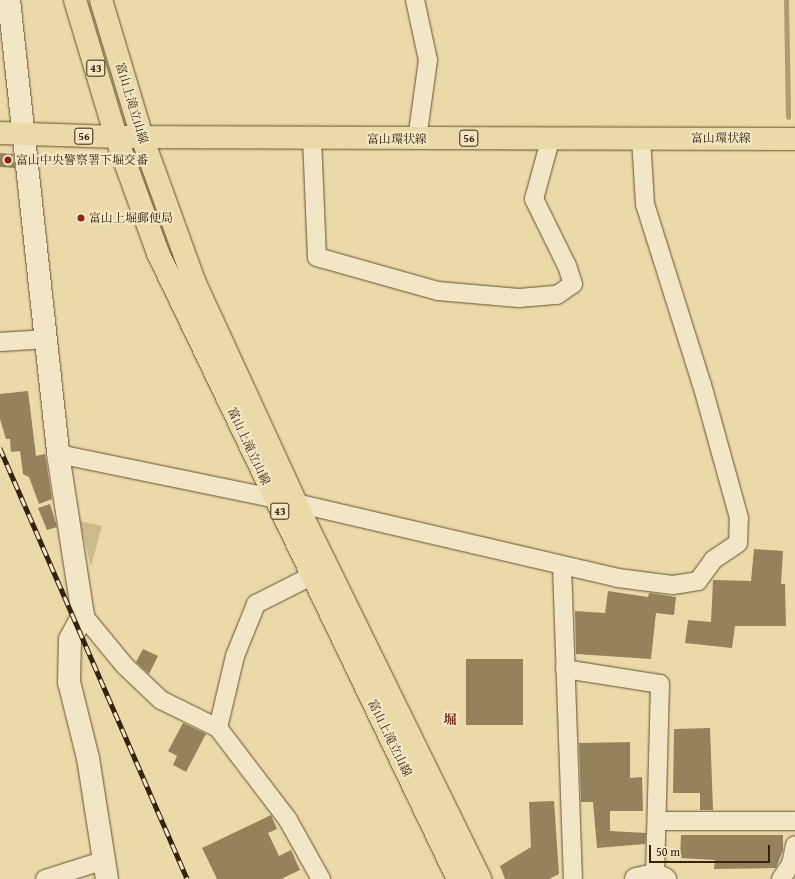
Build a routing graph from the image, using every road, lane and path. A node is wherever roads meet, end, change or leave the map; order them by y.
1 (9, 0) edge
2 (75, 0) edge
3 (101, 0) edge
4 (415, 0) edge
5 (0, 133) edge
6 (25, 135) junction
7 (116, 137) junction
8 (142, 137) junction
9 (551, 137) junction
10 (312, 138) junction
11 (641, 138) junction
12 (417, 139) junction
13 (795, 139) edge
14 (46, 339) junction
15 (0, 342) edge
16 (58, 454) junction
17 (274, 499) junction
18 (296, 503) junction
19 (562, 566) junction
20 (319, 572) junction
21 (83, 615) junction
22 (565, 669) junction
23 (218, 728) junction
24 (657, 820) junction
25 (795, 821) edge
26 (795, 845) edge
27 (106, 870) edge
28 (652, 878) edge
29 (45, 879) edge
30 (321, 879) edge
31 (458, 879) edge
32 (480, 879) edge
33 (573, 879) edge
34 (781, 879) edge

1 - 6 street
2 - 7 main road, 富山上滝立山線 / 43
3 - 8 main road, 富山上滝立山線 / 43
4 - 12 street
5 - 6 main road, 富山環状線 / 56
6 - 7 main road, 富山環状線 / 56
6 - 14 street
7 - 8 main road, 富山環状線 / 56
7 - 17 main road, 富山上滝立山線 / 43
8 - 10 main road, 富山環状線 / 56
8 - 18 main road, 富山上滝立山線 / 43
9 - 10 street
9 - 11 main road, 富山環状線 / 56
9 - 12 main road, 富山環状線 / 56
10 - 12 main road, 富山環状線 / 56
11 - 13 main road, 富山環状線 / 56
11 - 19 street
14 - 15 street
14 - 16 street
16 - 17 street
16 - 21 street
17 - 18 street
17 - 20 main road, 富山上滝立山線 / 43
18 - 19 street
18 - 20 main road, 富山上滝立山線 / 43
19 - 22 street
20 - 23 street
20 - 31 main road, 富山上滝立山線 / 43
20 - 32 main road, 富山上滝立山線 / 43
21 - 23 street
21 - 27 street
22 - 24 street
22 - 33 street
23 - 30 street
24 - 25 street
24 - 28 street
26 - 34 street
27 - 29 street

